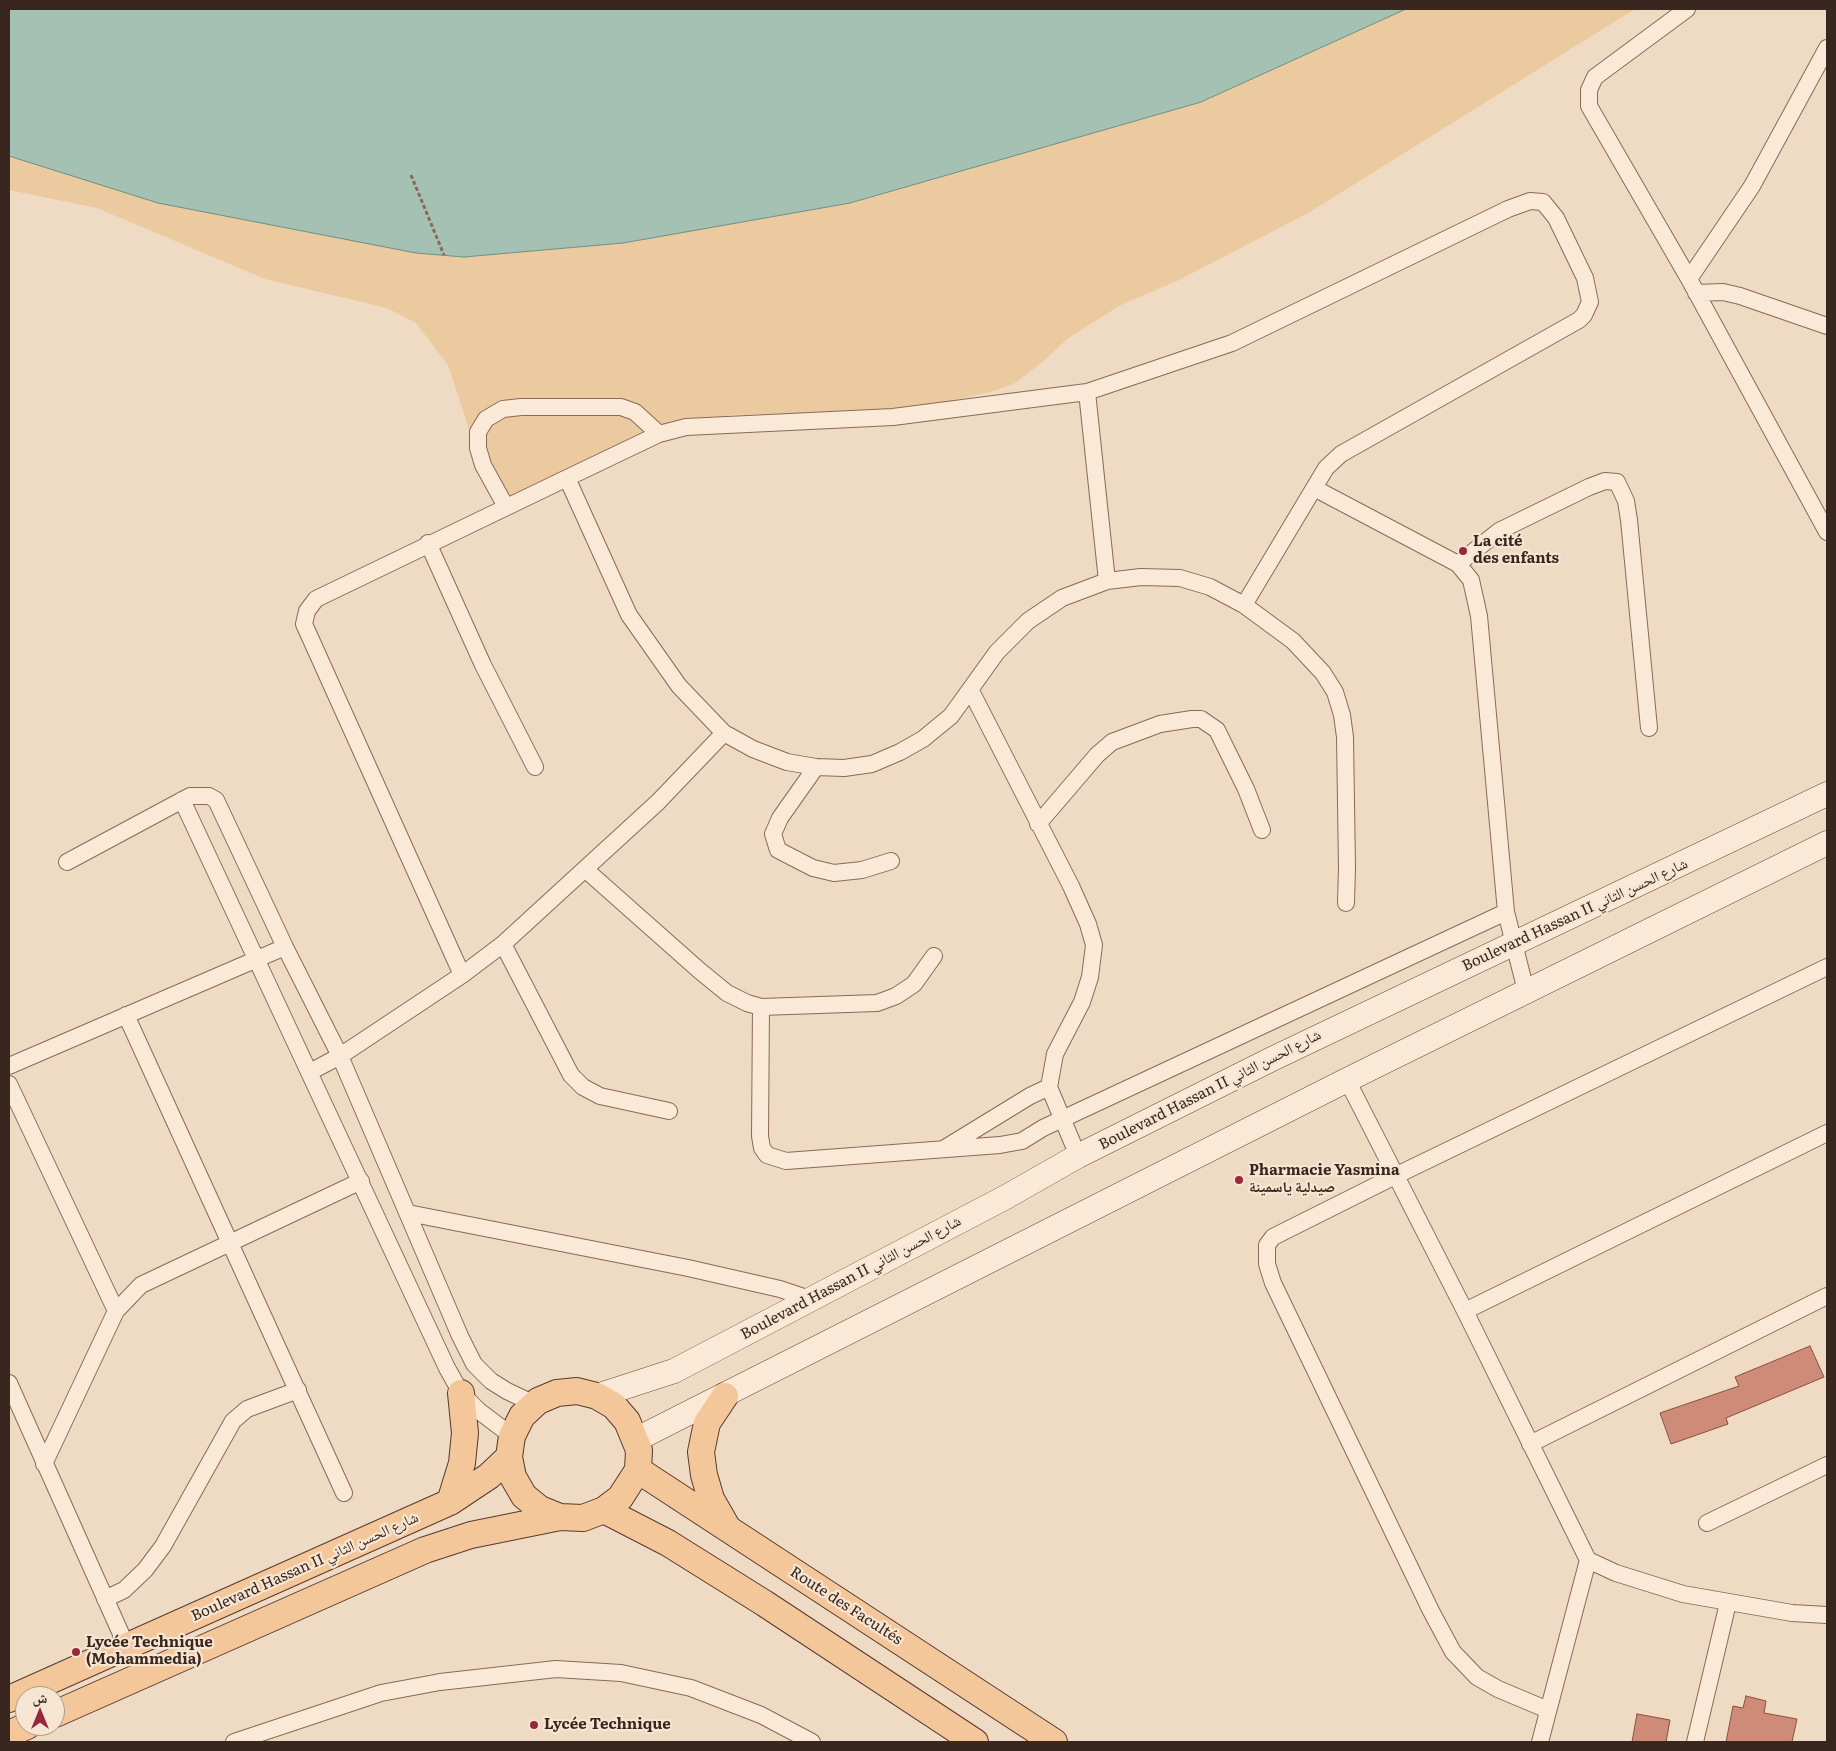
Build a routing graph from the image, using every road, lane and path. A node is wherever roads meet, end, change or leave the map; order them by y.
1 (1688, 9) edge
2 (1827, 48) edge
3 (412, 175) dead end
4 (444, 255) dead end
5 (1692, 286) junction
6 (1827, 326) edge
7 (1088, 392) junction
8 (659, 434) junction
9 (566, 478) junction
10 (1314, 488) junction
11 (505, 505) junction
12 (1825, 524) edge
13 (428, 543) junction
14 (1458, 564) junction
15 (1107, 581) junction
16 (1244, 605) junction
17 (971, 691) junction
18 (1649, 728) dead end
19 (724, 733) junction
20 (535, 767) dead end
21 (816, 768) junction
22 (1827, 794) edge
23 (182, 800) junction
24 (1038, 824) junction
25 (1262, 830) dead end
26 (1827, 843) edge
27 (891, 861) dead end
28 (67, 862) dead end
29 (586, 870) junction
30 (1346, 903) dead end
31 (1506, 912) junction
32 (503, 944) junction
33 (1514, 944) junction
34 (285, 947) junction
35 (934, 956) dead end
36 (254, 958) junction
37 (1827, 967) edge
38 (462, 975) junction
39 (1526, 991) junction
40 (762, 1007) junction
41 (126, 1015) junction
42 (340, 1056) junction
43 (9, 1066) edge
44 (310, 1072) junction
45 (1347, 1080) junction
46 (9, 1084) edge
47 (1049, 1087) junction
48 (669, 1111) dead end
49 (1061, 1121) junction
50 (1827, 1133) edge
51 (941, 1150) junction
52 (1078, 1156) junction
53 (1397, 1175) junction
54 (361, 1181) junction
55 (408, 1213) junction
56 (230, 1242) junction
57 (1827, 1296) edge
58 (810, 1299) junction
59 (116, 1311) junction
60 (1466, 1311) junction
61 (9, 1383) edge
62 (298, 1390) junction
63 (461, 1393) junction
64 (597, 1396) junction
65 (725, 1396) junction
66 (538, 1401) junction
67 (635, 1440) junction
68 (1530, 1444) junction
69 (510, 1446) junction
70 (44, 1464) junction
71 (1827, 1465) edge
72 (638, 1470) junction
73 (344, 1492) dead end
74 (450, 1502) junction
75 (604, 1510) junction
76 (560, 1517) junction
77 (1707, 1523) dead end
78 (727, 1528) junction
79 (1588, 1560) junction
80 (105, 1599) junction
81 (1728, 1603) junction
82 (1827, 1615) edge
83 (126, 1645) junction
84 (9, 1699) edge
85 (65, 1710) edge
86 (1548, 1710) junction
87 (234, 1742) edge
88 (812, 1742) edge
89 (975, 1742) edge
90 (1054, 1742) edge
91 (1540, 1742) edge
92 (1694, 1742) edge

1 - 5 street
2 - 5 street
3 - 4 path
5 - 6 street
5 - 12 street
7 - 8 street
7 - 10 street
7 - 15 street
8 - 9 street
8 - 11 street
9 - 11 street
9 - 19 street
10 - 14 street
10 - 16 street
11 - 13 street
13 - 20 street
13 - 38 street
14 - 18 street
14 - 31 street
15 - 16 street
15 - 17 street
16 - 30 street
17 - 21 street
17 - 24 street
19 - 21 street
19 - 29 street
21 - 27 street
22 - 33 main road, Boulevard Hassan II شارع الحسن الثاني
23 - 28 street
23 - 34 street
23 - 36 street
24 - 25 street
24 - 47 street
26 - 39 main road
29 - 32 street
29 - 40 street
31 - 33 street
31 - 49 street
32 - 38 street
32 - 48 street
33 - 39 street
33 - 52 main road, Boulevard Hassan II شارع الحسن الثاني
34 - 36 street
34 - 42 street
35 - 40 street
36 - 41 street
36 - 44 street
37 - 53 street
38 - 42 street
39 - 45 main road
40 - 51 street
41 - 43 street
41 - 56 street
42 - 44 street
42 - 55 street
44 - 54 street
45 - 53 street
45 - 65 main road
46 - 59 street
47 - 49 street
47 - 51 street
49 - 51 street
49 - 52 street
50 - 60 street
52 - 58 main road, Boulevard Hassan II شارع الحسن الثاني
53 - 60 street
53 - 86 street
54 - 56 street
54 - 63 street
55 - 58 street
55 - 66 street
56 - 59 street
56 - 62 street
57 - 68 street
58 - 64 main road, Boulevard Hassan II شارع الحسن الثاني
59 - 70 street
60 - 68 street
61 - 70 street
62 - 73 street
62 - 80 street
63 - 69 street
63 - 74 main road
64 - 66 main road
64 - 67 main road
65 - 67 main road
65 - 78 main road
66 - 69 main road
67 - 72 main road
68 - 79 street
69 - 74 main road, Boulevard Hassan II شارع الحسن الثاني
69 - 76 main road
70 - 80 street
71 - 77 street
72 - 75 main road
72 - 78 main road, Route des Facultés
74 - 83 main road, Boulevard Hassan II شارع الحسن الثاني
75 - 76 main road
75 - 89 main road
76 - 85 main road, Boulevard Hassan II شارع الحسن الثاني
78 - 90 main road, Route des Facultés
79 - 81 street
79 - 86 street
80 - 83 street
81 - 82 street
81 - 92 street
83 - 84 main road, Boulevard Hassan II شارع الحسن الثاني
86 - 91 street
87 - 88 street

